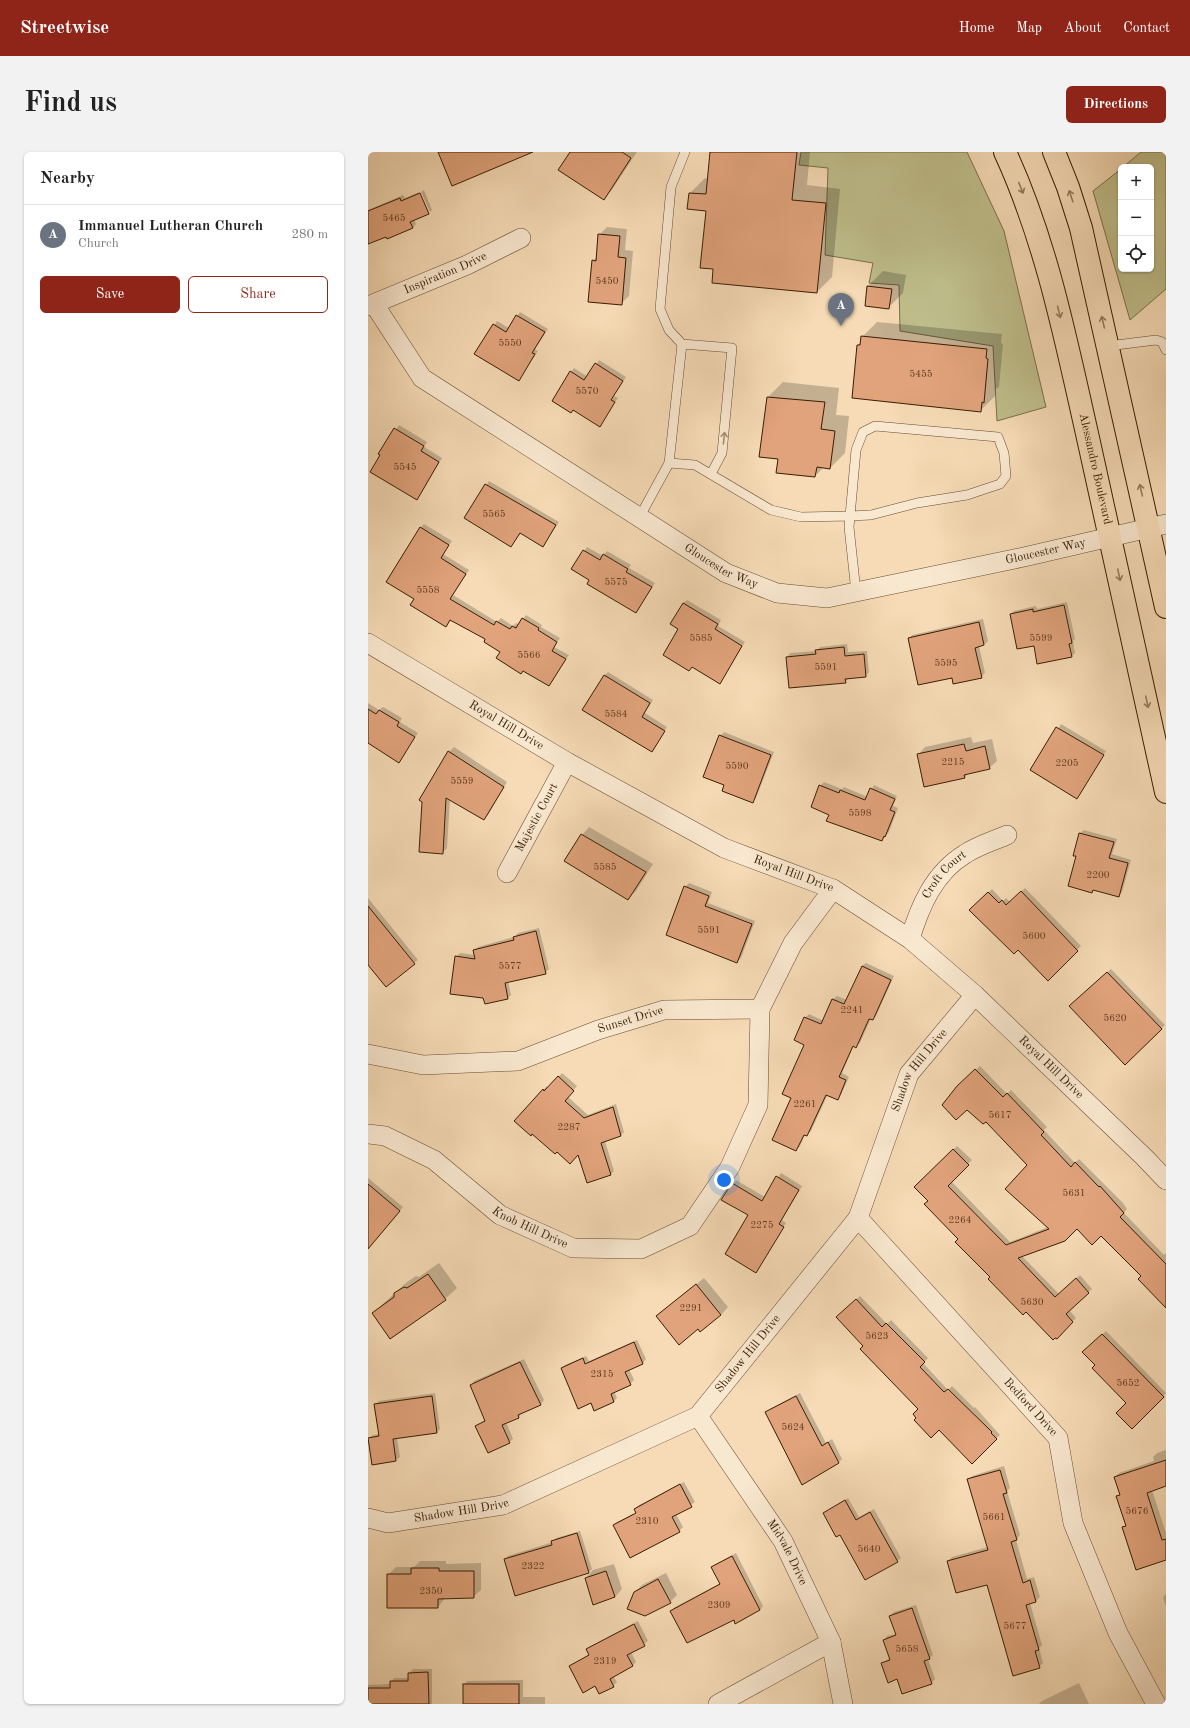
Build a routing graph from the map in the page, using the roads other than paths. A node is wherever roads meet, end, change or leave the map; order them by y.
1 (685, 152) edge
2 (1005, 152) edge
3 (1054, 152) edge
4 (521, 238) dead end
5 (371, 305) edge
6 (682, 344) junction
7 (1108, 346) junction
8 (1166, 350) edge
9 (669, 463) junction
10 (711, 474) junction
11 (850, 516) junction
12 (639, 518) junction
13 (1158, 526) edge
14 (1111, 537) junction
15 (856, 592) junction
16 (1166, 607) edge
17 (368, 643) edge
18 (567, 762) junction
19 (1166, 792) edge
20 (1007, 835) dead end
21 (507, 873) dead end
22 (833, 889) junction
23 (910, 939) junction
24 (975, 995) junction
25 (760, 1008) junction
26 (368, 1054) edge
27 (368, 1134) edge
28 (1166, 1180) edge
29 (858, 1218) junction
30 (698, 1416) junction
31 (368, 1518) edge
32 (831, 1642) junction
33 (718, 1704) edge
34 (843, 1704) edge
35 (1156, 1704) edge

1 - 6 lane
2 -> 14 main road, Alessandro Boulevard
7 -> 3 main road
4 - 5 street, Inspiration Drive
5 - 12 street, Gloucester Way
6 - 9 lane
10 -> 6 lane
7 - 8 lane
13 -> 7 main road
9 - 10 lane
9 - 12 lane
10 - 11 lane
11 - 11 lane
11 - 15 lane
12 - 15 street, Gloucester Way
13 - 14 street, Gloucester Way
13 - 16 main road
14 - 15 street, Gloucester Way
14 -> 19 main road, Alessandro Boulevard
17 - 18 street, Royal Hill Drive
18 - 21 street, Majestic Court
18 - 22 street, Royal Hill Drive
20 - 23 street, Croft Court
22 - 23 street, Royal Hill Drive
22 - 25 street
23 - 24 street, Royal Hill Drive
24 - 28 street, Royal Hill Drive
24 - 29 street, Shadow Hill Drive
25 - 26 street, Sunset Drive
25 - 27 street, Knob Hill Drive
29 - 30 street, Shadow Hill Drive
29 - 35 street, Bedford Drive
30 - 31 street, Shadow Hill Drive
30 - 32 street, Midvale Drive
32 - 33 street
32 - 34 street, Midvale Drive

